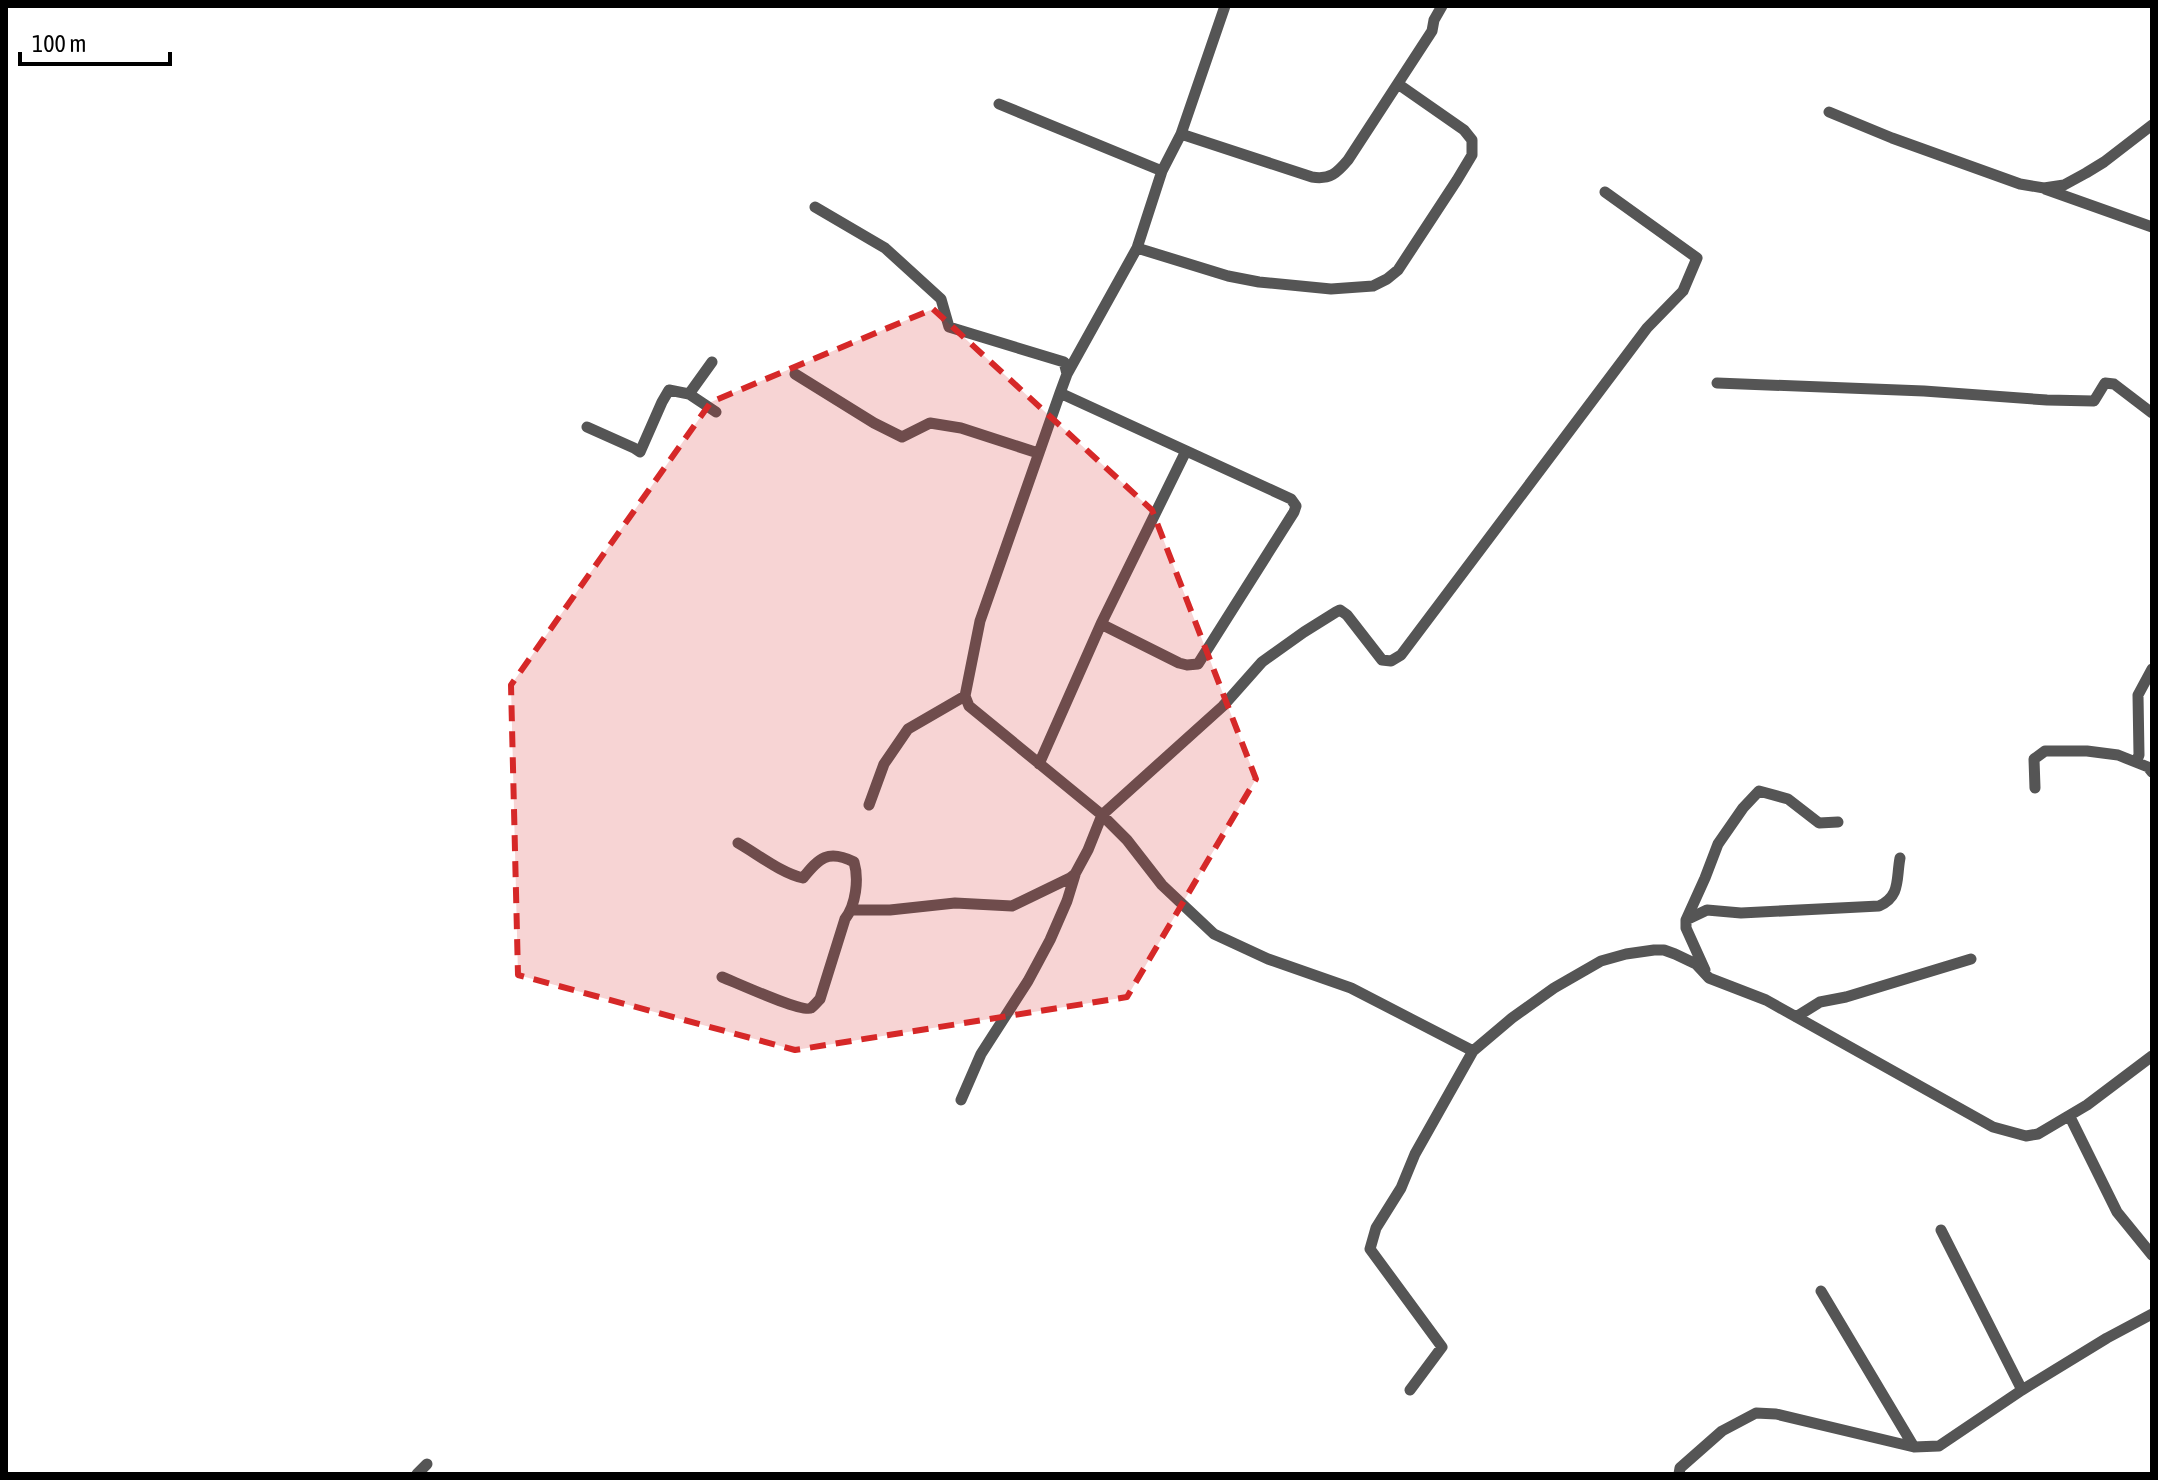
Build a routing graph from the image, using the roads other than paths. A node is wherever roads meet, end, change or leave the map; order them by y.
1 (1225, 6) edge
2 (1436, 7) edge
3 (1398, 84) junction
4 (999, 104) dead end
5 (1829, 112) dead end
6 (2152, 125) edge
7 (1181, 134) junction
8 (1162, 171) junction
9 (2044, 188) junction
10 (1605, 192) dead end
11 (815, 207) dead end
12 (2152, 227) edge
13 (1137, 248) junction
14 (712, 362) dead end
15 (795, 374) dead end
16 (1067, 374) junction
17 (1717, 383) dead end
18 (1060, 393) junction
19 (689, 394) junction
20 (716, 412) dead end
21 (2152, 413) edge
22 (587, 427) dead end
23 (1186, 451) junction
24 (1038, 453) junction
25 (1101, 624) junction
26 (2152, 669) edge
27 (965, 696) junction
28 (2136, 762) junction
29 (1039, 764) junction
30 (2152, 772) edge
31 (2035, 788) dead end
32 (869, 805) dead end
33 (1102, 815) junction
34 (1838, 822) dead end
35 (738, 843) dead end
36 (1900, 858) dead end
37 (1075, 874) junction
38 (852, 910) junction
39 (1686, 920) junction
40 (1971, 959) dead end
41 (722, 977) dead end
42 (1709, 978) junction
43 (1796, 1017) junction
44 (1473, 1051) junction
45 (2152, 1056) edge
46 (961, 1100) dead end
47 (2070, 1117) junction
48 (1941, 1230) dead end
49 (2152, 1255) edge
50 (1821, 1291) dead end
51 (2152, 1314) edge
52 (1410, 1390) dead end
53 (2022, 1390) junction
54 (1914, 1447) junction
55 (427, 1464) dead end
56 (417, 1474) edge
57 (1679, 1474) edge

1 - 7 street
2 - 3 street
3 - 7 street
3 - 13 street
4 - 8 street
5 - 9 street
6 - 9 street
7 - 8 street
8 - 13 street
9 - 12 street
10 - 33 street
11 - 16 street
13 - 16 street
14 - 19 street
15 - 24 street
16 - 18 street
17 - 21 street
18 - 23 street
18 - 24 street
19 - 20 street
19 - 22 street
23 - 25 street
23 - 25 street
24 - 27 street
25 - 29 street
26 - 28 street
27 - 29 street
27 - 32 street
28 - 30 street
28 - 31 street
29 - 33 street
33 - 37 street
33 - 44 street
34 - 39 street
35 - 38 street
36 - 39 street
37 - 38 street
37 - 46 street
38 - 41 street
39 - 42 street
40 - 43 street
42 - 43 street
42 - 44 street
43 - 47 street
44 - 52 street
45 - 47 street
47 - 49 street
48 - 53 street
50 - 54 street
51 - 53 street
53 - 54 street
54 - 57 street
55 - 56 street

